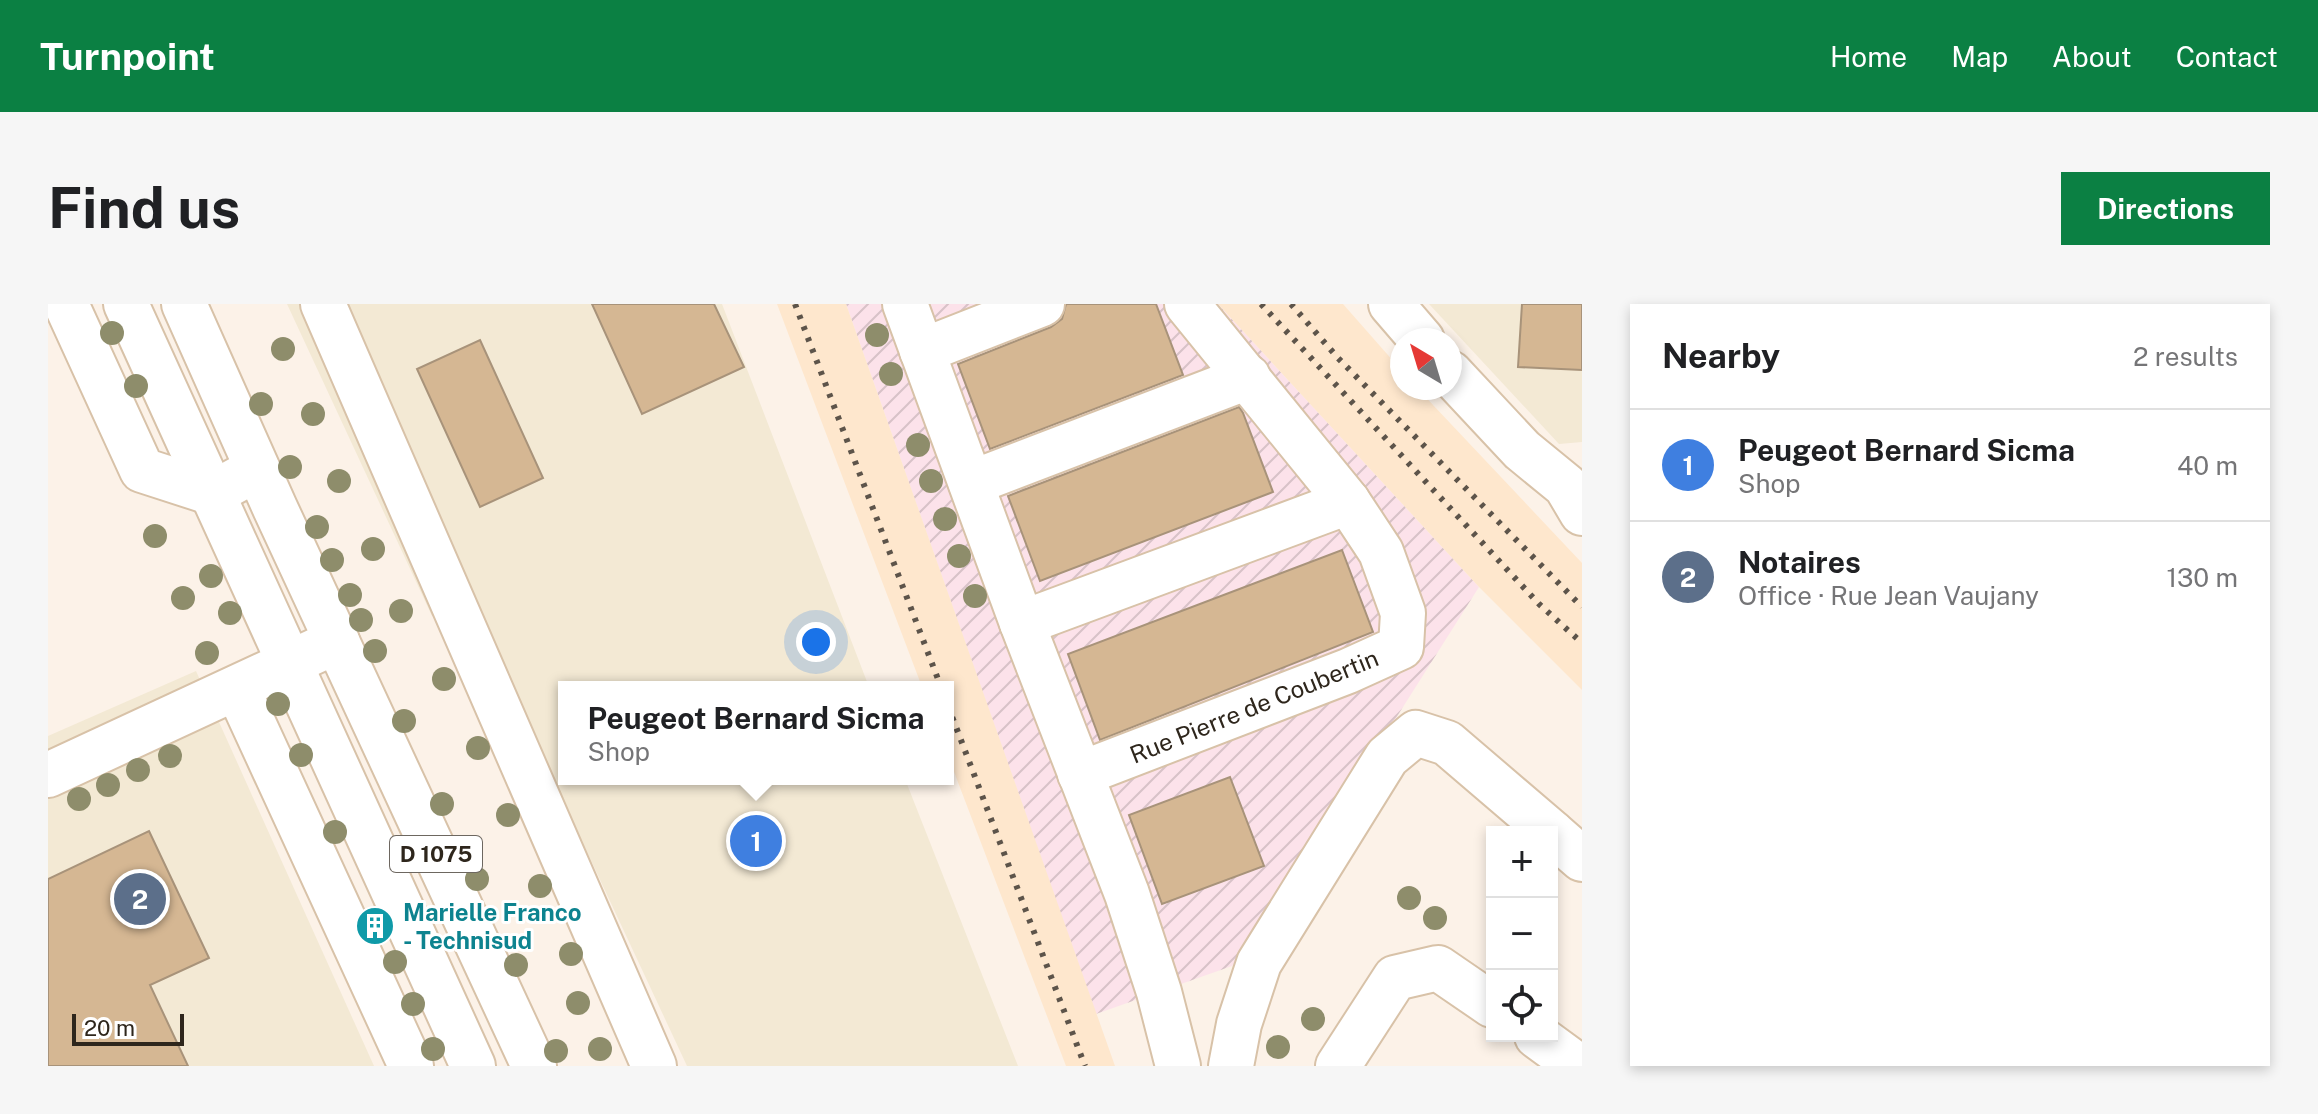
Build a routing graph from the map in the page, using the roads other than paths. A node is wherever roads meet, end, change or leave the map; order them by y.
1 (66, 304) edge
2 (126, 304) edge
3 (184, 304) edge
4 (323, 304) edge
5 (905, 304) edge
6 (1042, 304) edge
7 (1187, 304) edge
8 (1391, 304) edge
9 (1412, 328) edge
10 (922, 351) junction
11 (1248, 377) junction
12 (1462, 386) edge
13 (257, 469) junction
14 (971, 483) junction
15 (213, 493) junction
16 (1577, 496) edge
17 (1348, 502) junction
18 (1022, 623) junction
19 (337, 641) junction
20 (289, 664) junction
21 (237, 688) junction
22 (1080, 774) junction
23 (48, 775) edge
24 (1544, 826) edge
25 (1558, 838) edge
26 (1582, 859) edge
27 (1486, 1001) edge
28 (1545, 1042) edge
29 (411, 1066) edge
30 (473, 1066) edge
31 (534, 1066) edge
32 (654, 1066) edge
33 (1178, 1066) edge
34 (1231, 1066) edge
35 (1338, 1066) edge
36 (1578, 1066) edge

1 - 15 main road
2 - 15 main road, D 1075
3 - 13 main road, D 1075
4 - 32 main road
5 - 10 main road
6 - 10 main road
7 - 11 main road, Rue Pierre de Coubertin
8 - 9 main road
10 - 14 main road
11 - 14 main road
11 - 17 main road, Rue Pierre de Coubertin
12 - 16 main road
13 - 15 main road
13 - 19 main road, D 1075
14 - 18 main road
15 - 20 main road, D 1075
17 - 18 main road
17 - 22 main road, Rue Pierre de Coubertin
18 - 22 main road
19 - 20 main road
19 - 31 main road, D 1075
20 - 21 main road
20 - 30 main road, D 1075
21 - 23 main road
21 - 29 main road
22 - 33 main road
24 - 34 main road
25 - 26 main road
27 - 35 main road
28 - 36 main road

